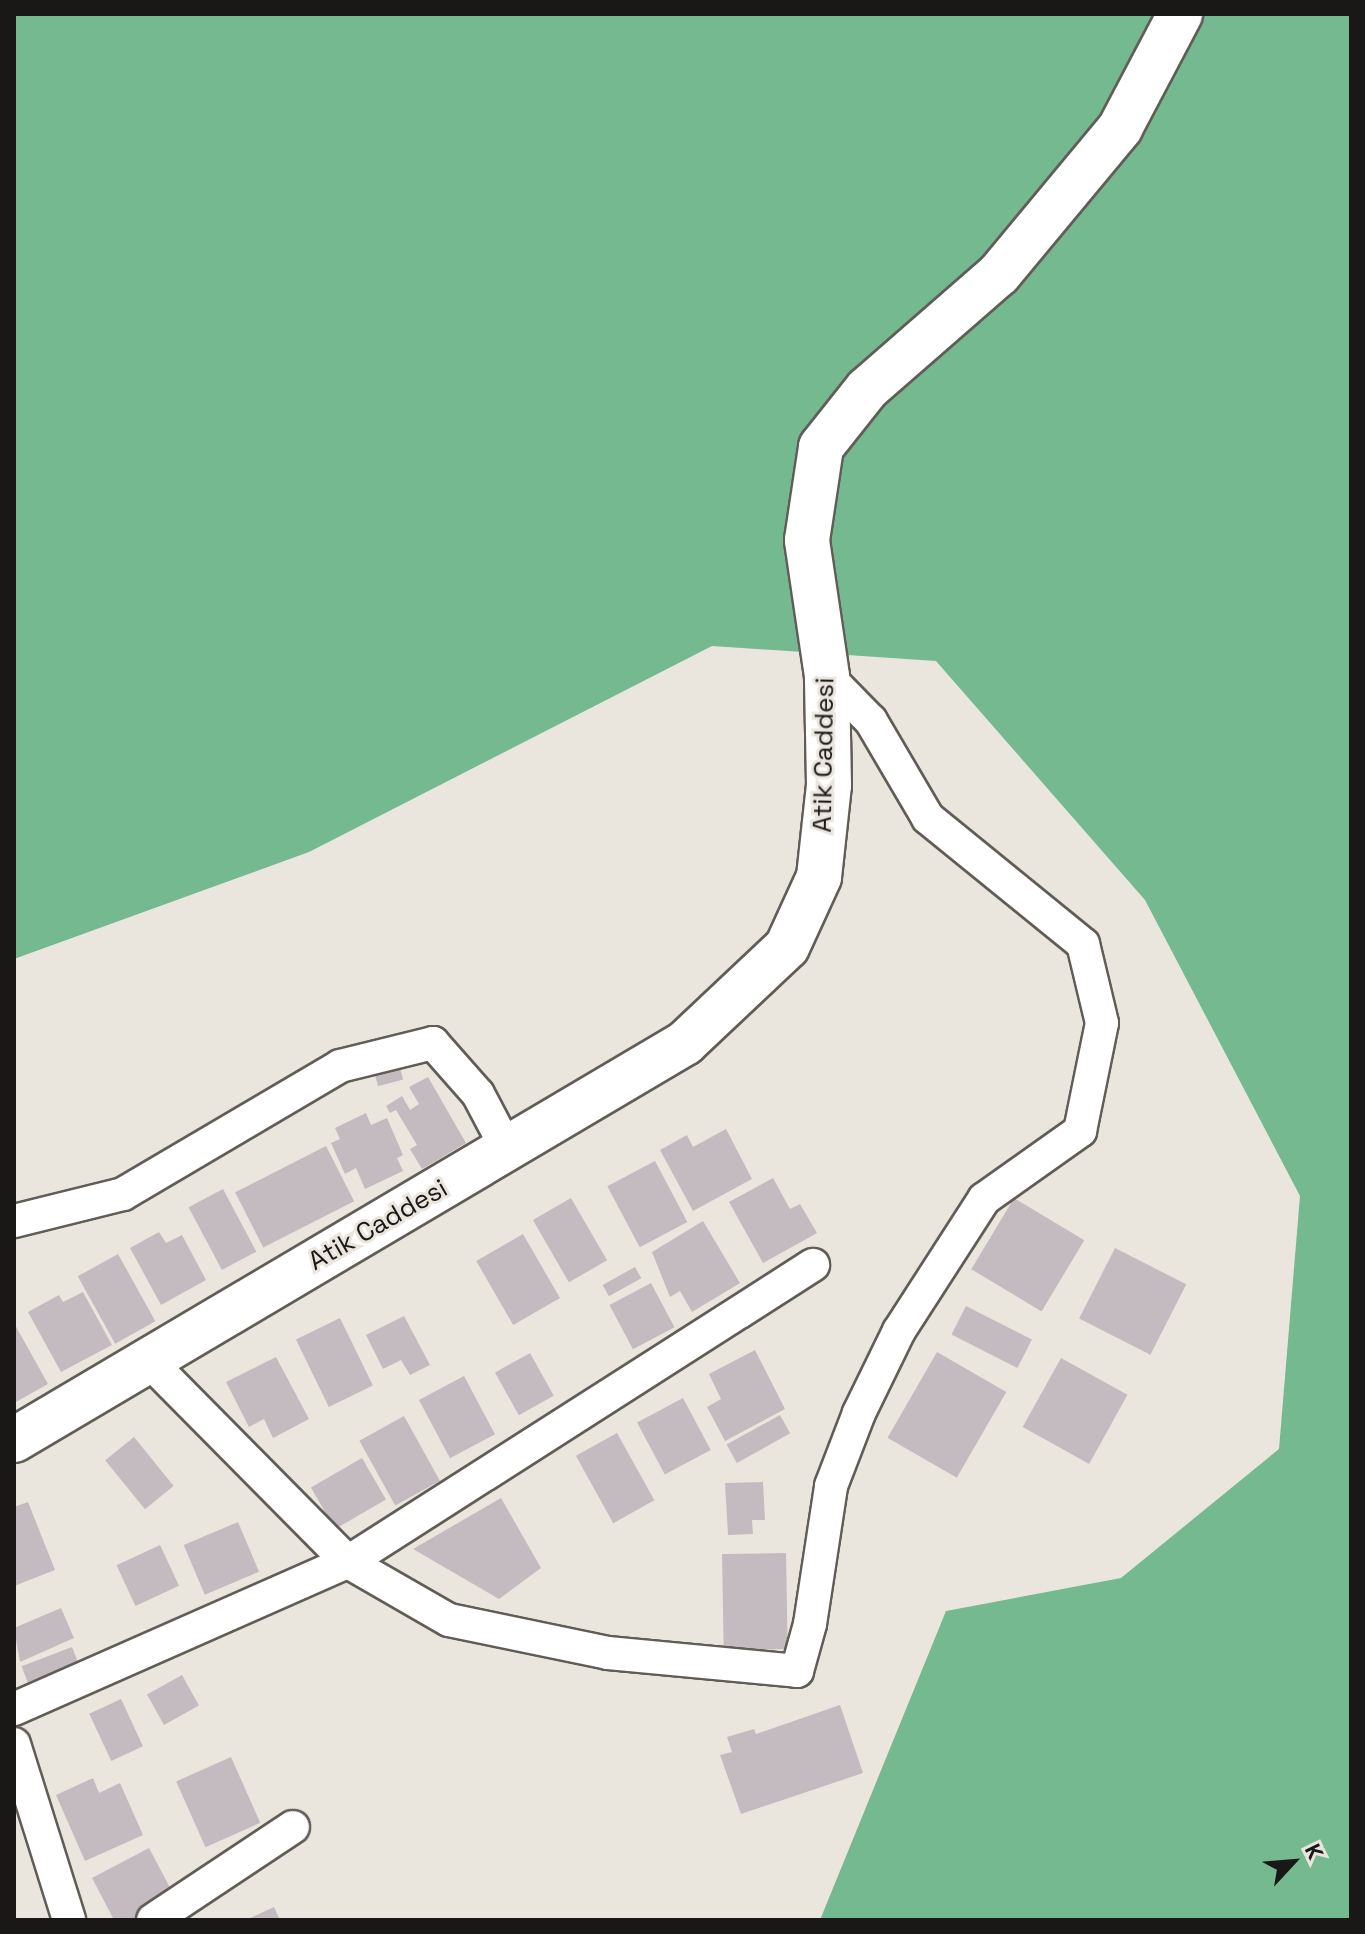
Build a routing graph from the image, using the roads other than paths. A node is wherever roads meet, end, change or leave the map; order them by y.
1 (1180, 14) edge
2 (827, 676) junction
3 (507, 1149) junction
4 (14, 1221) edge
5 (813, 1265) dead end
6 (148, 1360) junction
7 (14, 1440) edge
8 (348, 1562) junction
9 (14, 1709) edge
10 (14, 1744) edge
11 (293, 1827) dead end
12 (69, 1920) edge
13 (153, 1920) edge

1 - 2 street, Atik Caddesi
2 - 3 street, Atik Caddesi
2 - 8 street
3 - 4 street
3 - 6 street, Atik Caddesi
5 - 8 street
6 - 7 street, Atik Caddesi
6 - 8 street
8 - 9 street
10 - 12 street
11 - 13 street

